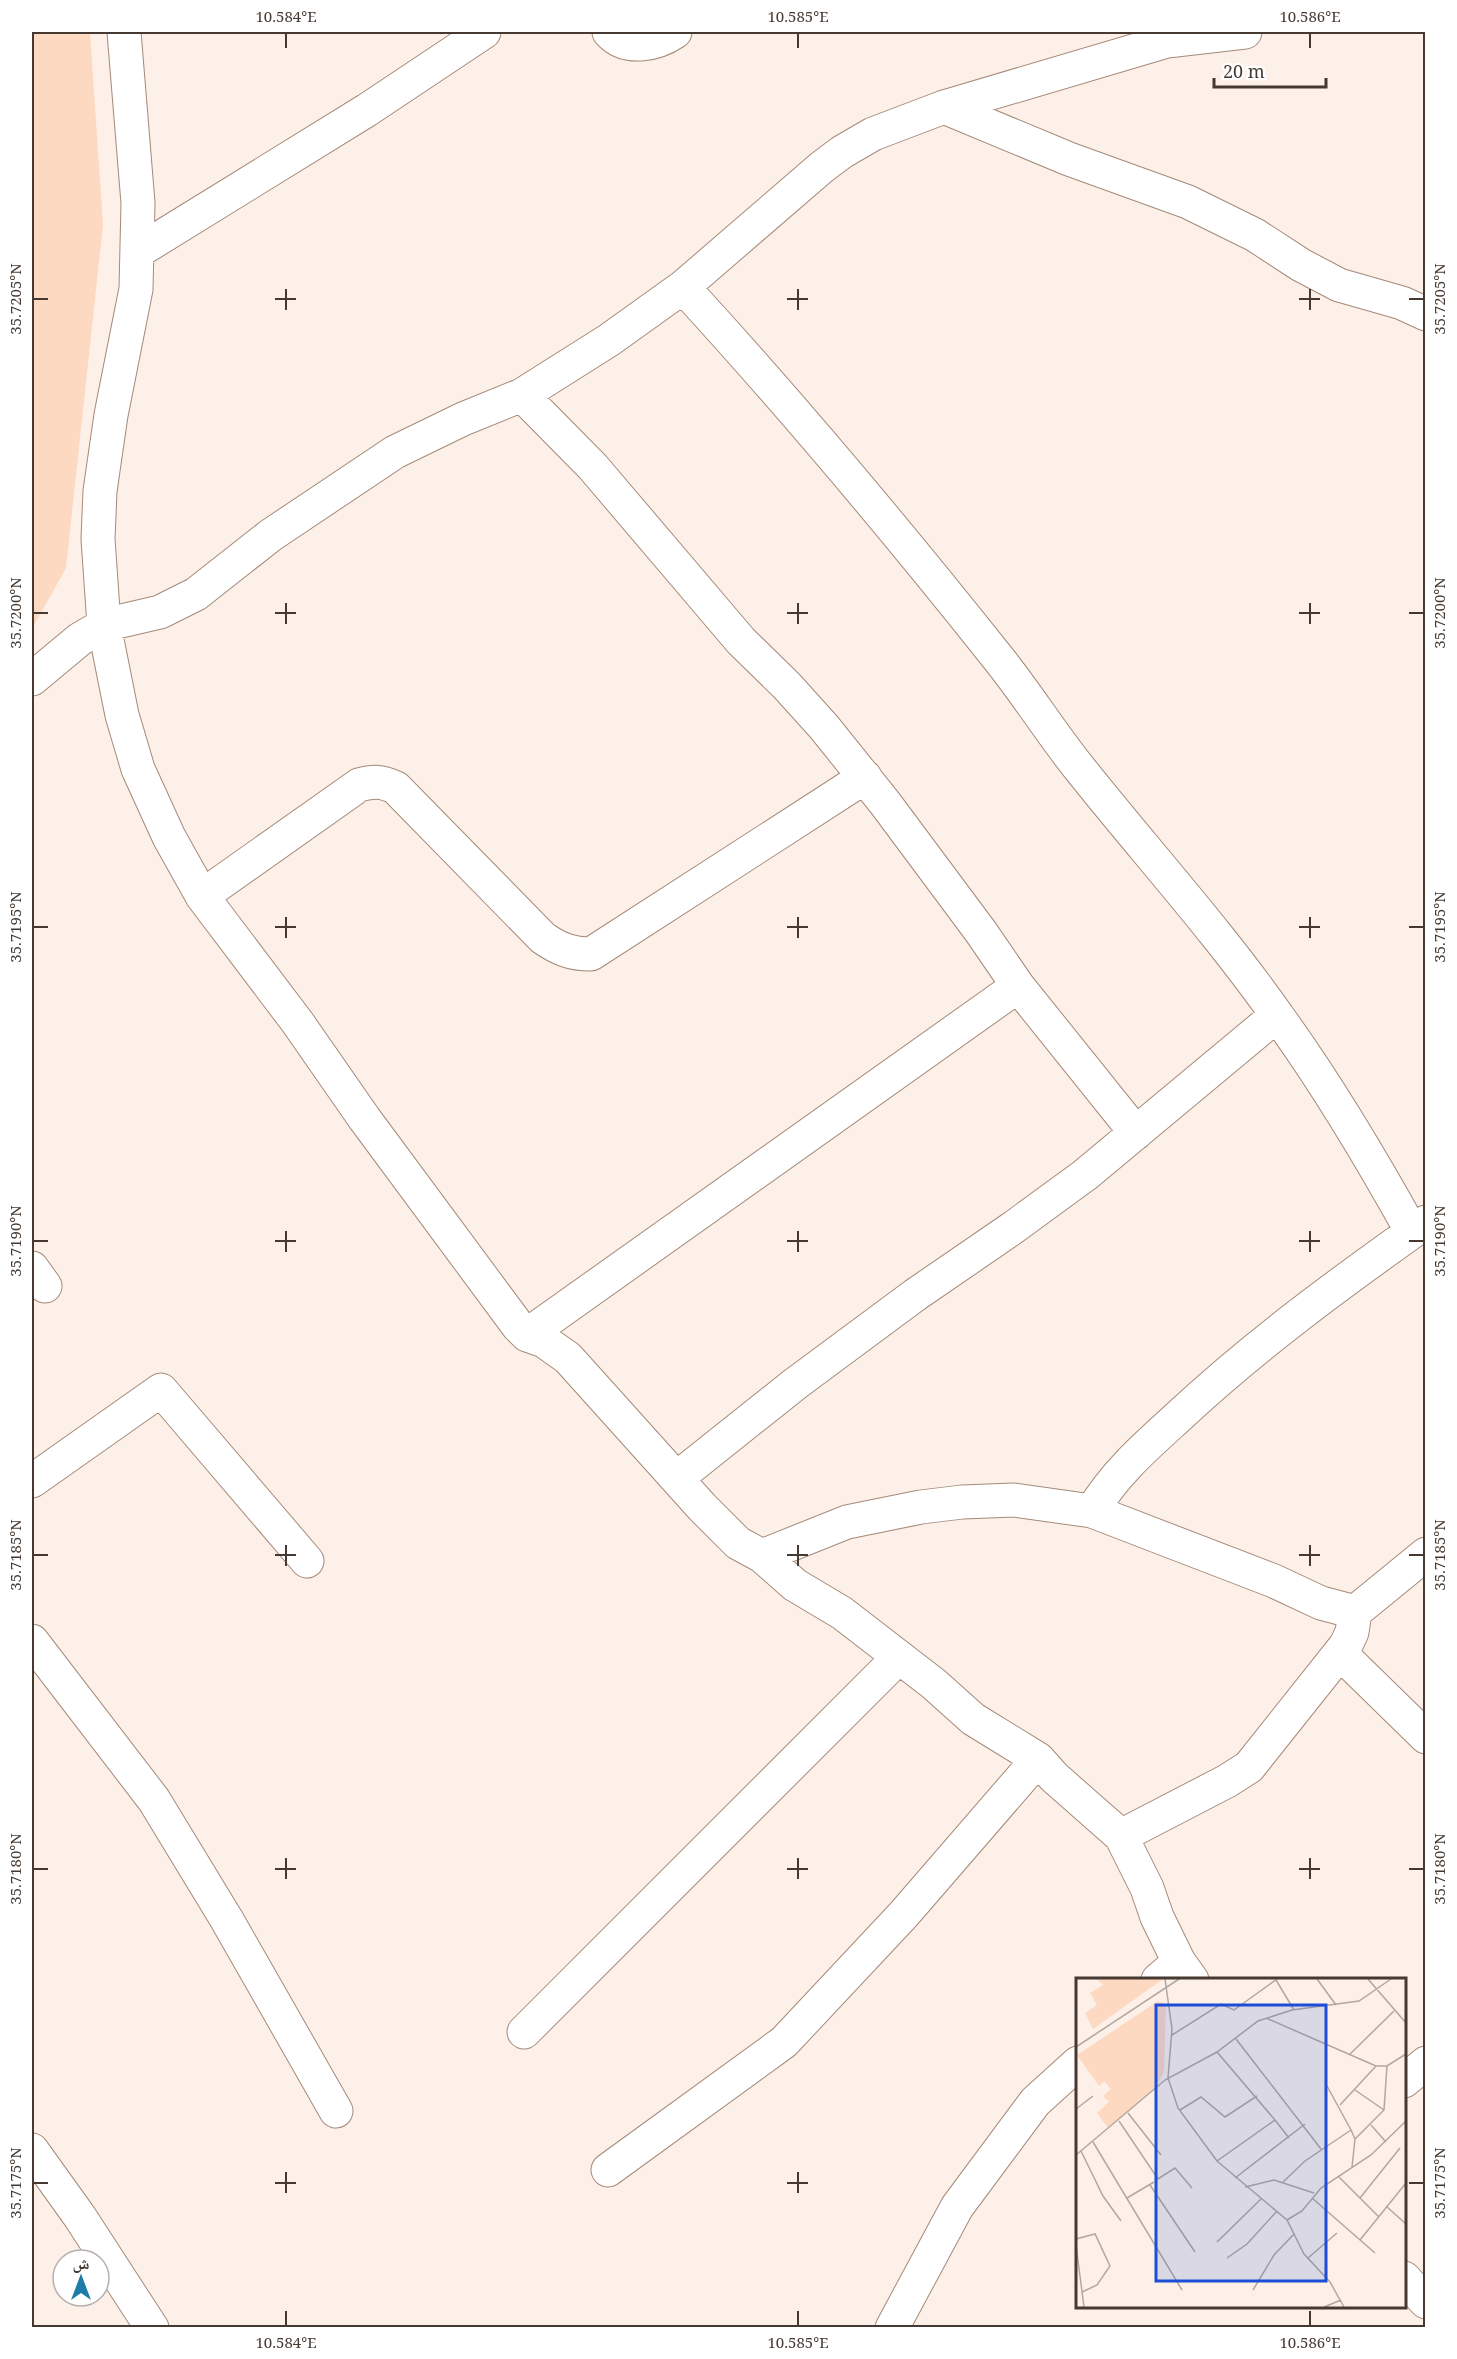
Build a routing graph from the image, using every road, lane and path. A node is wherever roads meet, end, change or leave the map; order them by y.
1 (124, 32) edge
2 (484, 32) edge
3 (609, 32) edge
4 (675, 32) edge
5 (1245, 32) edge
6 (1182, 35) edge
7 (944, 107) junction
8 (137, 252) junction
9 (683, 287) junction
10 (1425, 314) edge
11 (522, 395) junction
12 (104, 625) junction
13 (32, 679) edge
14 (865, 777) junction
15 (202, 896) junction
16 (1018, 986) junction
17 (1277, 1015) junction
18 (1136, 1133) junction
19 (1419, 1227) edge
20 (527, 1335) junction
21 (677, 1478) junction
22 (32, 1481) edge
23 (1092, 1511) junction
24 (1425, 1554) edge
25 (762, 1556) junction
26 (307, 1561) dead end
27 (1355, 1612) junction
28 (32, 1641) edge
29 (1340, 1653) junction
30 (899, 1657) junction
31 (1425, 1737) edge
32 (1038, 1759) junction
33 (1121, 1836) junction
34 (1176, 1974) edge
35 (524, 2032) dead end
36 (1425, 2063) edge
37 (1076, 2064) edge
38 (1406, 2079) edge
39 (336, 2111) dead end
40 (32, 2150) edge
41 (608, 2170) dead end
42 (1406, 2280) edge
43 (1425, 2302) edge
44 (152, 2328) edge
45 (892, 2328) edge

1 - 8 street
2 - 8 street
3 - 4 street
5 - 6 street
6 - 7 street
7 - 9 street
7 - 10 street
8 - 12 street
9 - 11 street
9 - 17 street
11 - 12 street
11 - 14 street
12 - 13 street
12 - 15 street
14 - 15 street
14 - 16 street
15 - 20 street
16 - 18 street
16 - 20 street
17 - 18 street
17 - 19 street
18 - 21 street
19 - 23 street
20 - 21 street
21 - 25 street
22 - 26 street
23 - 25 street
23 - 27 street
24 - 27 street
25 - 30 street
27 - 29 street
28 - 39 street
29 - 31 street
29 - 33 street
30 - 32 street
30 - 35 street
32 - 33 street
32 - 41 street
33 - 34 street
36 - 38 street
37 - 45 street
40 - 44 street
42 - 43 street

